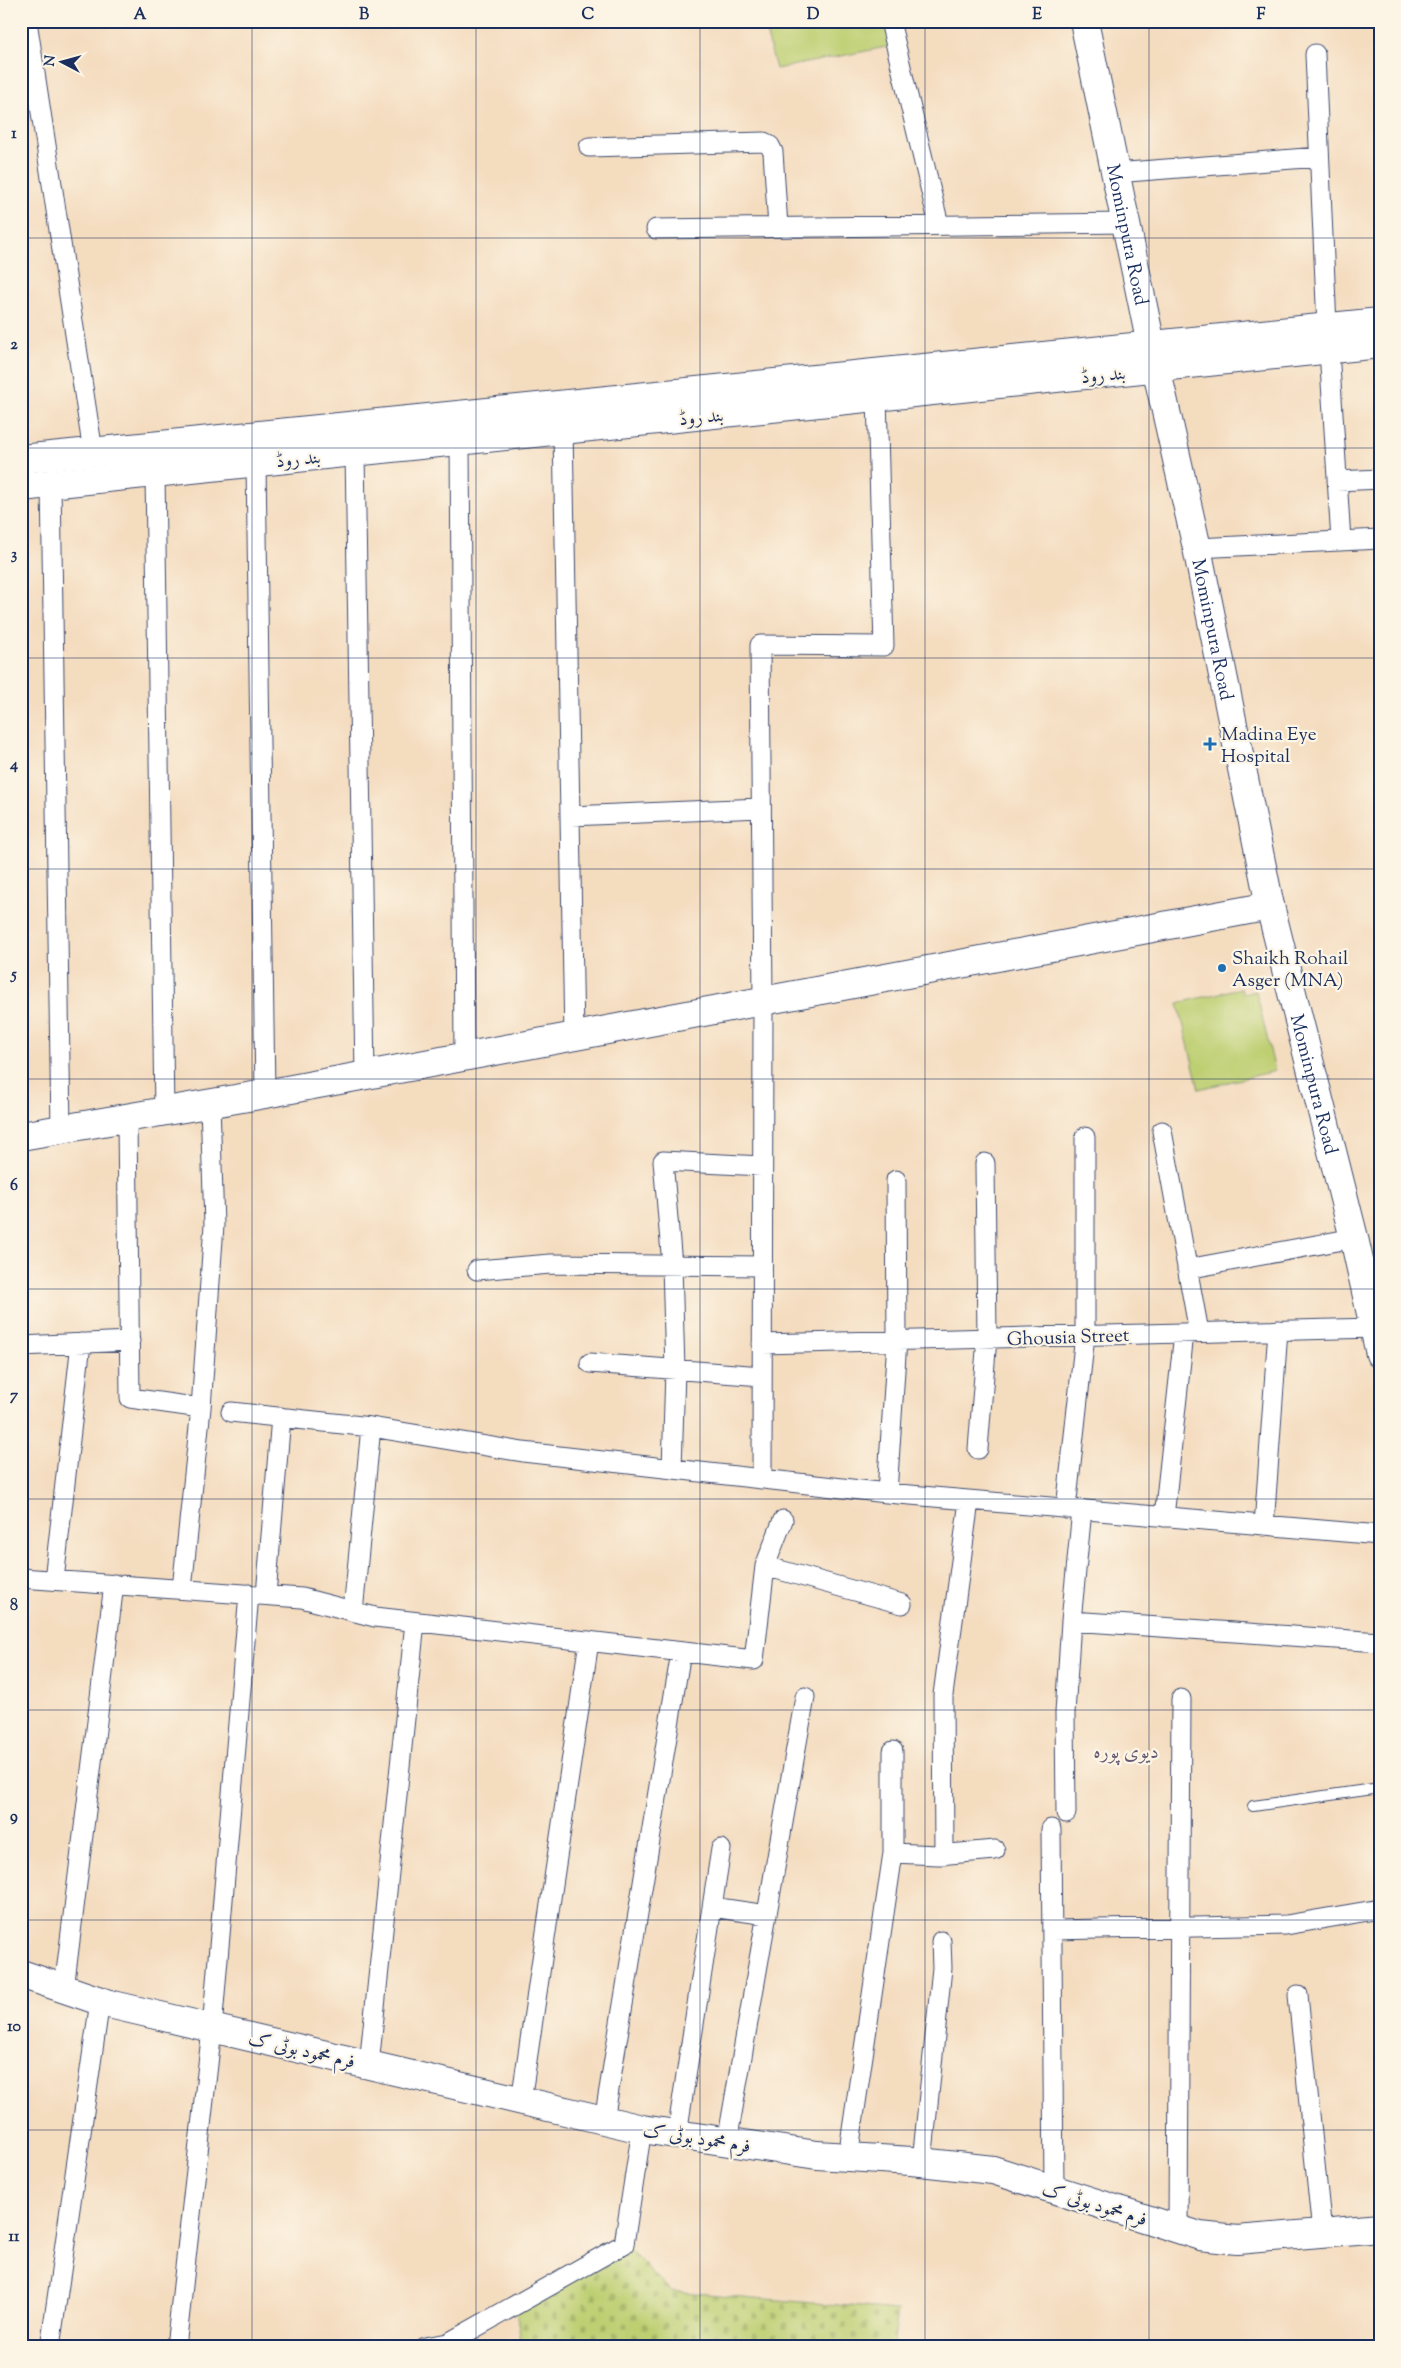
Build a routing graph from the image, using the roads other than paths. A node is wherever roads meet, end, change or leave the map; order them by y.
1 (27, 21) edge
2 (890, 21) edge
3 (1084, 21) edge
4 (1315, 54) dead end
5 (589, 147) dead end
6 (1319, 157) junction
7 (1115, 173) junction
8 (1126, 223) junction
9 (939, 225) junction
10 (778, 227) junction
11 (656, 229) dead end
12 (1380, 322) edge
13 (1328, 338) junction
14 (1380, 344) edge
15 (1154, 356) junction
16 (877, 397) junction
17 (563, 430) junction
18 (460, 441) junction
19 (93, 452) junction
20 (355, 452) junction
21 (21, 459) edge
22 (256, 462) junction
23 (155, 473) junction
24 (1380, 479) edge
25 (1337, 481) junction
26 (51, 484) junction
27 (21, 487) edge
28 (1380, 539) edge
29 (1341, 541) junction
30 (1197, 548) junction
31 (761, 808) junction
32 (570, 816) junction
33 (1270, 906) junction
34 (763, 1001) junction
35 (574, 1037) junction
36 (464, 1057) junction
37 (365, 1075) junction
38 (265, 1094) junction
39 (210, 1104) junction
40 (164, 1112) junction
41 (127, 1118) junction
42 (61, 1130) junction
43 (1162, 1131) dead end
44 (21, 1136) edge
45 (1085, 1137) dead end
46 (985, 1163) dead end
47 (762, 1166) junction
48 (896, 1180) dead end
49 (1354, 1238) junction
50 (672, 1265) junction
51 (762, 1266) junction
52 (1188, 1269) junction
53 (477, 1270) dead end
54 (1278, 1330) junction
55 (1191, 1332) junction
56 (1085, 1335) junction
57 (987, 1338) junction
58 (897, 1340) junction
59 (130, 1341) junction
60 (1377, 1341) edge
61 (81, 1343) junction
62 (762, 1344) junction
63 (21, 1346) edge
64 (590, 1364) dead end
65 (675, 1370) junction
66 (762, 1376) junction
67 (202, 1408) junction
68 (231, 1412) dead end
69 (281, 1417) junction
70 (371, 1427) junction
71 (978, 1449) dead end
72 (672, 1469) junction
73 (762, 1479) junction
74 (887, 1494) junction
75 (969, 1501) junction
76 (1074, 1510) junction
77 (1164, 1517) junction
78 (783, 1520) dead end
79 (1264, 1526) junction
80 (1380, 1535) edge
81 (765, 1566) junction
82 (21, 1578) edge
83 (54, 1580) junction
84 (114, 1584) junction
85 (182, 1589) junction
86 (257, 1595) junction
87 (902, 1604) dead end
88 (353, 1612) junction
89 (1071, 1621) junction
90 (415, 1622) junction
91 (589, 1642) junction
92 (1380, 1642) edge
93 (682, 1652) junction
94 (805, 1697) dead end
95 (1181, 1698) dead end
96 (893, 1751) dead end
97 (1380, 1788) edge
98 (1253, 1806) dead end
99 (1066, 1813) dead end
100 (1051, 1829) dead end
101 (721, 1849) dead end
102 (995, 1850) dead end
103 (893, 1853) junction
104 (944, 1855) junction
105 (712, 1907) junction
106 (1380, 1909) edge
107 (767, 1915) junction
108 (1179, 1927) junction
109 (1052, 1930) junction
110 (941, 1941) dead end
111 (21, 1974) edge
112 (64, 1989) junction
113 (1298, 1995) dead end
114 (100, 2001) junction
115 (212, 2028) junction
116 (369, 2065) junction
117 (521, 2101) junction
118 (604, 2120) junction
119 (642, 2129) junction
120 (676, 2134) junction
121 (727, 2142) junction
122 (848, 2157) junction
123 (922, 2162) junction
124 (1054, 2190) junction
125 (1178, 2228) junction
126 (1380, 2228) edge
127 (1322, 2233) junction
128 (50, 2347) edge
129 (176, 2347) edge
130 (425, 2347) edge

1 - 19 street
2 - 9 street
3 - 7 street, Mominpura Road
4 - 6 street
5 - 10 street
6 - 7 street
6 - 13 street
7 - 8 street, Mominpura Road
8 - 9 street
8 - 15 street, Mominpura Road
9 - 10 street
10 - 11 street
12 - 13 street, بند روڈ
13 - 14 street, بند روڈ
13 - 15 street, بند روڈ
13 - 25 street
15 - 16 street, بند روڈ
15 - 19 street, بند روڈ
15 - 30 street, Mominpura Road
16 - 17 street, بند روڈ
16 - 31 street
17 - 18 street, بند روڈ
17 - 32 street
18 - 20 street, بند روڈ
18 - 36 street
19 - 21 street, بند روڈ
20 - 22 street, بند روڈ
20 - 37 street
22 - 23 street, بند روڈ
22 - 38 street
23 - 26 street, بند روڈ
23 - 40 street
24 - 25 street
25 - 29 street
26 - 27 street, بند روڈ
26 - 42 street
28 - 29 street
29 - 30 street
30 - 33 street, Mominpura Road
31 - 32 street
31 - 34 street
32 - 35 street
33 - 34 street
33 - 49 street, Mominpura Road
34 - 35 street
34 - 47 street
35 - 36 street
36 - 37 street
37 - 38 street
38 - 39 street
39 - 40 street
39 - 67 street
40 - 41 street
41 - 42 street
41 - 59 street
42 - 44 street
43 - 52 street
45 - 56 street
46 - 57 street
47 - 50 street
47 - 51 street
48 - 58 street
49 - 52 street
49 - 60 street, Mominpura Road
50 - 51 street
50 - 53 street
50 - 65 street
51 - 62 street
52 - 55 street
54 - 55 street, Ghousia Street
54 - 60 street, Ghousia Street
54 - 79 street
55 - 56 street, Ghousia Street
55 - 77 street
56 - 57 street, Ghousia Street
56 - 76 street
57 - 58 street, Ghousia Street
57 - 71 street
58 - 62 street, Ghousia Street
58 - 74 street
59 - 61 street
59 - 67 street
61 - 63 street
61 - 83 street
62 - 66 street
64 - 65 street
65 - 66 street
65 - 72 street
66 - 73 street
67 - 85 street
68 - 69 street
69 - 70 street
69 - 86 street
70 - 72 street
70 - 88 street
72 - 73 street
73 - 74 street
74 - 75 street
75 - 76 street
75 - 104 street
76 - 77 street
76 - 89 street
77 - 79 street
78 - 81 street
79 - 80 street
81 - 87 street
81 - 93 street
82 - 83 street
83 - 84 street
84 - 85 street
84 - 112 street
85 - 86 street
86 - 88 street
86 - 115 street
88 - 90 street
89 - 92 street
89 - 99 street
90 - 91 street
90 - 116 street
91 - 93 street
91 - 117 street
93 - 118 street
94 - 107 street
95 - 108 street
96 - 103 street
97 - 98 lane
100 - 109 street
101 - 105 street
102 - 104 street
103 - 104 street
103 - 122 street
105 - 107 street
105 - 120 street
106 - 108 street
107 - 121 street
108 - 109 street
108 - 125 street
109 - 124 street
110 - 123 street
111 - 112 street, فرم محمود بوٹی ک
112 - 114 street, فرم محمود بوٹی ک
113 - 127 street
114 - 115 street, فرم محمود بوٹی ک
114 - 128 street
115 - 116 street, فرم محمود بوٹی ک
115 - 129 street
116 - 117 street, فرم محمود بوٹی ک
117 - 118 street, فرم محمود بوٹی ک
118 - 119 street, فرم محمود بوٹی ک
119 - 120 street, فرم محمود بوٹی ک
119 - 130 street
120 - 121 street, فرم محمود بوٹی ک
121 - 122 street, فرم محمود بوٹی ک
122 - 123 street, فرم محمود بوٹی ک
123 - 124 street, فرم محمود بوٹی ک
124 - 125 street, فرم محمود بوٹی ک
125 - 127 street, فرم محمود بوٹی ک
126 - 127 street, فرم محمود بوٹی ک

